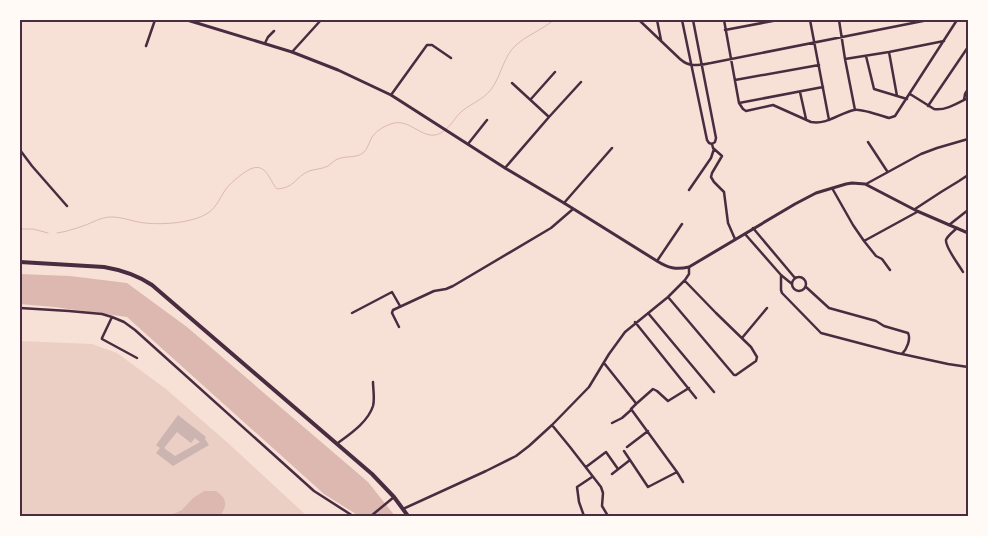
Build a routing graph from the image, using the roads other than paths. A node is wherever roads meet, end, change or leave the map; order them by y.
1 (155, 20) edge
2 (187, 20) edge
3 (321, 20) edge
4 (639, 20) edge
5 (657, 20) edge
6 (682, 20) edge
7 (694, 20) edge
8 (724, 20) edge
9 (778, 20) edge
10 (810, 20) edge
11 (839, 20) edge
12 (928, 20) edge
13 (956, 21) edge
14 (274, 30) dead end
15 (725, 30) junction
16 (842, 38) junction
17 (661, 41) junction
18 (944, 41) junction
19 (265, 43) junction
20 (814, 43) junction
21 (146, 46) dead end
22 (968, 48) edge
23 (292, 52) junction
24 (889, 52) junction
25 (866, 56) junction
26 (451, 58) dead end
27 (730, 59) junction
28 (845, 59) junction
29 (819, 64) junction
30 (702, 65) junction
31 (692, 66) junction
32 (555, 72) dead end
33 (735, 80) junction
34 (581, 82) dead end
35 (512, 83) dead end
36 (823, 87) junction
37 (968, 89) edge
38 (800, 92) junction
39 (910, 94) junction
40 (391, 95) junction
41 (897, 96) junction
42 (968, 98) edge
43 (531, 99) junction
44 (907, 99) junction
45 (964, 100) junction
46 (739, 103) junction
47 (928, 106) junction
48 (854, 110) junction
49 (549, 117) junction
50 (806, 119) junction
51 (487, 120) dead end
52 (829, 120) junction
53 (968, 140) edge
54 (868, 142) dead end
55 (468, 144) junction
56 (712, 144) junction
57 (612, 148) dead end
58 (714, 149) junction
59 (20, 150) edge
60 (505, 168) junction
61 (887, 172) junction
62 (968, 175) edge
63 (865, 184) junction
64 (832, 188) junction
65 (689, 190) dead end
66 (564, 203) junction
67 (67, 206) dead end
68 (573, 209) junction
69 (968, 210) edge
70 (916, 211) junction
71 (682, 224) dead end
72 (949, 225) junction
73 (753, 228) junction
74 (956, 228) junction
75 (745, 233) junction
76 (968, 233) edge
77 (735, 239) junction
78 (864, 241) junction
79 (968, 259) edge
80 (657, 261) junction
81 (20, 262) edge
82 (968, 263) edge
83 (689, 267) junction
84 (890, 270) dead end
85 (963, 272) dead end
86 (781, 275) junction
87 (795, 278) junction
88 (685, 280) junction
89 (792, 284) junction
90 (806, 287) junction
91 (668, 297) junction
92 (400, 306) junction
93 (20, 308) edge
94 (767, 308) dead end
95 (352, 313) dead end
96 (648, 313) junction
97 (112, 317) junction
98 (635, 322) junction
99 (399, 327) dead end
100 (742, 338) junction
101 (902, 354) junction
102 (137, 358) dead end
103 (604, 364) junction
104 (968, 367) edge
105 (373, 382) dead end
106 (689, 388) junction
107 (714, 392) dead end
108 (696, 398) dead end
109 (636, 404) junction
110 (631, 410) junction
111 (612, 423) dead end
112 (552, 425) junction
113 (648, 431) junction
114 (336, 444) junction
115 (627, 447) dead end
116 (624, 451) dead end
117 (630, 460) junction
118 (586, 467) junction
119 (618, 469) junction
120 (676, 472) junction
121 (612, 474) dead end
122 (592, 477) junction
123 (683, 482) dead end
124 (394, 497) junction
125 (403, 509) junction
126 (353, 516) edge
127 (371, 516) edge
128 (408, 516) edge
129 (584, 516) edge
130 (608, 516) edge

1 - 21 street
2 - 19 street
3 - 23 street
4 - 17 street
5 - 17 street
6 - 31 street
7 - 30 street
8 - 15 street
9 - 15 street
10 - 20 street
11 - 16 street
12 - 16 street
13 - 18 street
14 - 19 street
15 - 27 street
16 - 20 street
16 - 28 street
17 - 31 street
18 - 24 street
18 - 39 street
19 - 23 street
20 - 27 street
20 - 29 street
22 - 47 street
23 - 40 street
24 - 25 street
24 - 41 street
25 - 28 street
25 - 41 street
26 - 40 street
27 - 30 street
27 - 33 street
28 - 48 street
29 - 33 street
29 - 36 street
30 - 31 street
30 - 56 street
31 - 56 street
32 - 43 street
33 - 46 street
34 - 49 street
35 - 43 street
36 - 38 street
36 - 52 street
37 - 45 street
38 - 46 street
38 - 50 street
39 - 44 street
39 - 47 street
40 - 55 street
41 - 44 street
42 - 45 street
43 - 49 street
44 - 48 street
45 - 47 street
46 - 50 street
48 - 52 street
49 - 60 street
50 - 52 street
51 - 55 street
53 - 61 street
54 - 61 street
55 - 60 street
56 - 58 street
57 - 66 street
58 - 65 street
58 - 77 street
59 - 67 street
60 - 66 street
61 - 63 street
62 - 70 street
63 - 64 street
63 - 70 street
64 - 73 street
64 - 78 street
66 - 68 street
68 - 80 street
68 - 92 street
69 - 72 street
70 - 72 street
70 - 78 street
71 - 80 street
72 - 74 street
73 - 75 street
73 - 87 street
74 - 76 street
74 - 85 street
75 - 77 street
75 - 86 street
77 - 83 street
78 - 84 street
79 - 82 street
80 - 83 street
81 - 114 main road
83 - 88 street
86 - 89 street
86 - 101 street
87 - 89 street
87 - 90 street
88 - 91 street
88 - 100 street
89 - 90 street
90 - 101 street
91 - 96 street
91 - 100 street
92 - 95 street
92 - 99 street
93 - 97 street
94 - 100 street
96 - 98 street
96 - 107 street
97 - 102 street
97 - 126 street
98 - 103 street
98 - 106 street
101 - 104 street
103 - 109 street
103 - 112 street
105 - 114 street
106 - 108 street
106 - 109 street
109 - 110 street
110 - 111 street
110 - 113 street
112 - 118 street
112 - 125 street
113 - 115 street
113 - 120 street
114 - 124 main road
116 - 117 street
117 - 119 street
117 - 120 street
118 - 119 street
118 - 122 street
119 - 121 street
120 - 123 street
122 - 129 street
122 - 130 street
124 - 125 main road
124 - 127 street
125 - 128 main road

